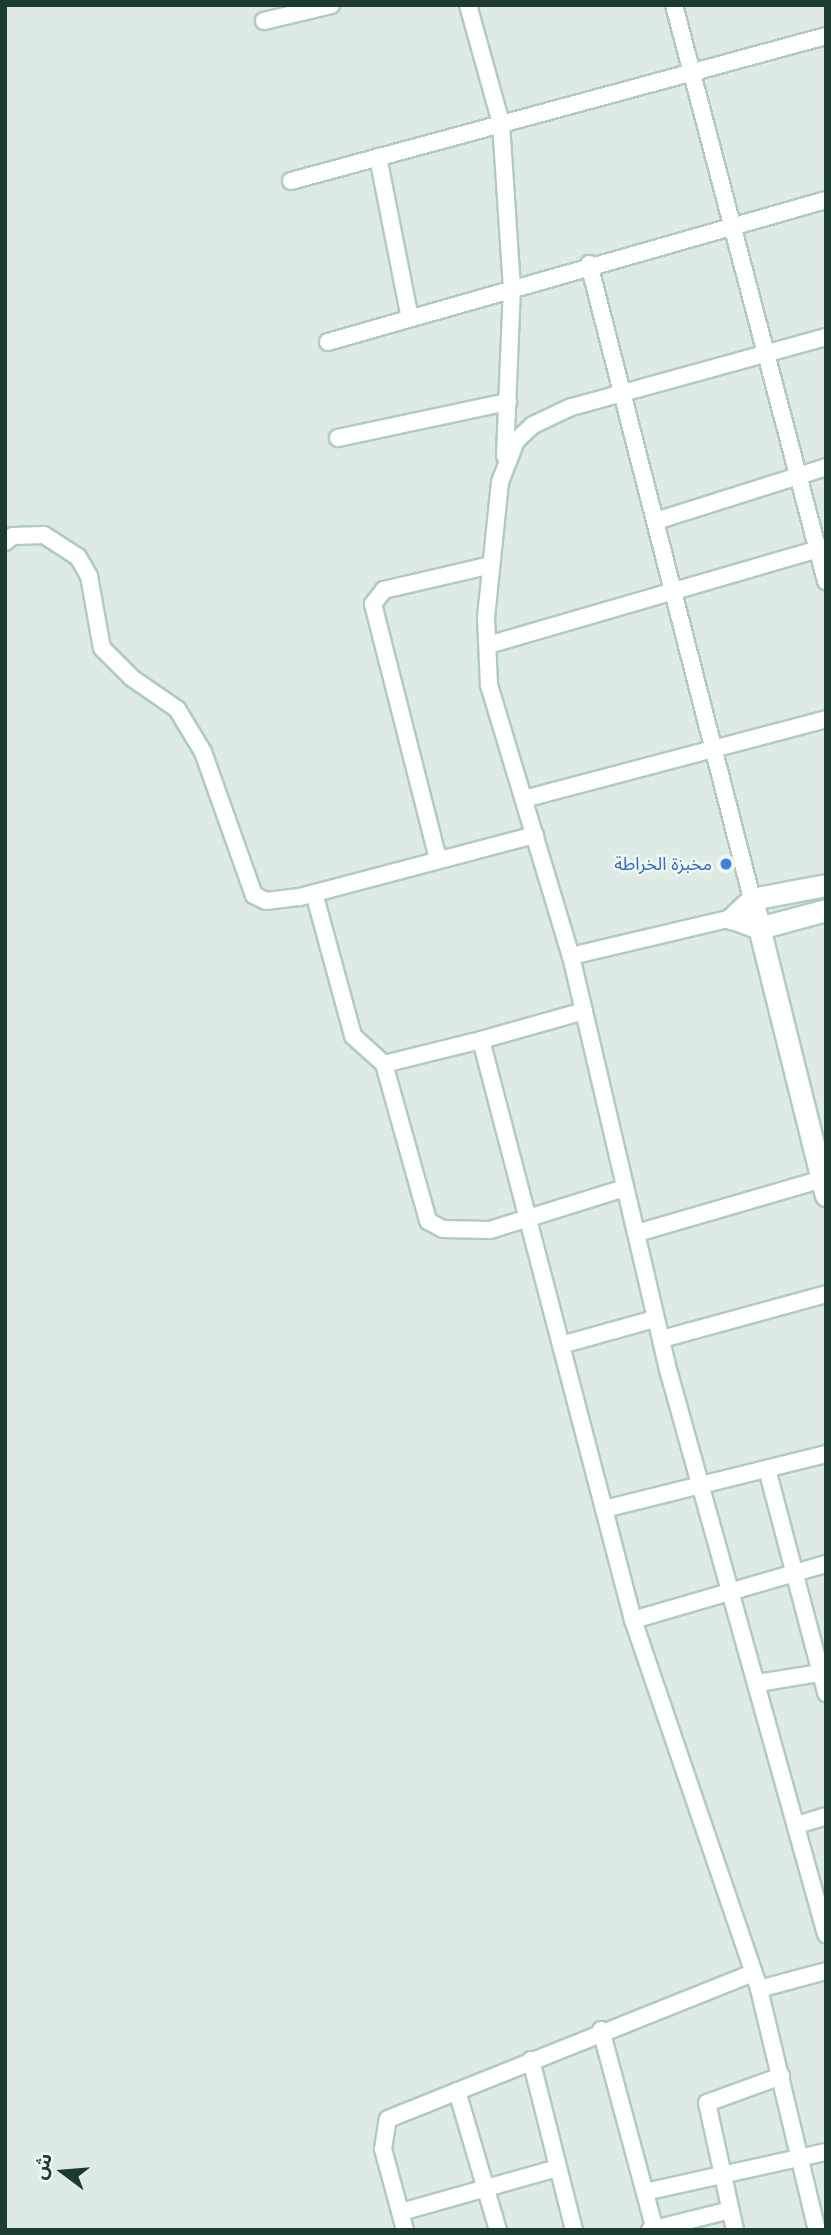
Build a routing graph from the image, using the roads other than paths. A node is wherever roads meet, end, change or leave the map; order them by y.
1 (331, 5) edge
2 (468, 5) edge
3 (674, 5) edge
4 (264, 21) dead end
5 (826, 36) edge
6 (695, 75) junction
7 (501, 123) junction
8 (378, 157) junction
9 (291, 181) dead end
10 (826, 200) edge
11 (734, 224) junction
12 (589, 264) junction
13 (512, 288) junction
14 (410, 318) junction
15 (826, 337) edge
16 (328, 342) dead end
17 (768, 355) junction
18 (624, 397) junction
19 (508, 402) junction
20 (338, 438) dead end
21 (505, 462) junction
22 (826, 467) edge
23 (798, 476) junction
24 (656, 522) junction
25 (5, 542) edge
26 (822, 548) edge
27 (487, 566) junction
28 (826, 581) edge
29 (670, 589) junction
30 (488, 645) junction
31 (826, 719) edge
32 (715, 749) junction
33 (524, 799) junction
34 (534, 835) junction
35 (438, 859) junction
36 (826, 885) edge
37 (314, 893) junction
38 (752, 899) junction
39 (826, 910) edge
40 (732, 918) junction
41 (759, 928) junction
42 (571, 956) junction
43 (584, 1011) junction
44 (481, 1040) junction
45 (384, 1064) junction
46 (825, 1184) edge
47 (622, 1189) junction
48 (528, 1219) junction
49 (637, 1233) junction
50 (826, 1294) edge
51 (655, 1319) junction
52 (662, 1339) junction
53 (561, 1345) junction
54 (826, 1454) edge
55 (767, 1469) junction
56 (702, 1484) junction
57 (604, 1509) junction
58 (826, 1564) edge
59 (794, 1572) junction
60 (732, 1588) junction
61 (633, 1620) junction
62 (823, 1672) edge
63 (758, 1683) junction
64 (826, 1693) edge
65 (826, 1816) edge
66 (797, 1825) junction
67 (826, 1934) edge
68 (826, 1971) edge
69 (753, 1973) junction
70 (759, 1989) junction
71 (601, 2030) junction
72 (531, 2060) junction
73 (781, 2077) junction
74 (457, 2091) junction
75 (826, 2152) edge
76 (803, 2157) junction
77 (558, 2168) junction
78 (724, 2177) junction
79 (486, 2189) junction
80 (645, 2192) junction
81 (730, 2210) junction
82 (401, 2212) junction
83 (653, 2229) edge
84 (405, 2230) edge
85 (498, 2230) edge
86 (574, 2230) edge
87 (735, 2230) edge
88 (817, 2230) edge

1 - 4 street
2 - 7 street
3 - 6 street
5 - 6 street
6 - 7 street
6 - 11 street
7 - 8 street
7 - 13 street
8 - 9 street
8 - 14 street
10 - 11 street
11 - 12 street
11 - 17 street
12 - 13 street
12 - 18 street
13 - 14 street
13 - 19 street
14 - 16 street
15 - 17 street
17 - 18 street
17 - 23 street
18 - 21 street
18 - 24 street
19 - 20 street
19 - 21 street
21 - 27 street
22 - 23 street
23 - 24 street
23 - 26 street
24 - 29 street
25 - 37 street
26 - 28 street
26 - 29 street
27 - 30 street
27 - 35 street
29 - 30 street
29 - 32 street
30 - 33 street
31 - 32 street
32 - 33 street
32 - 38 street
33 - 34 street
34 - 35 street
34 - 42 street
35 - 37 street
36 - 38 street
37 - 45 street
38 - 40 street
38 - 41 street
39 - 41 street
40 - 41 street
40 - 42 street
41 - 46 street
42 - 43 street
43 - 44 street
43 - 47 street
44 - 45 street
44 - 48 street
45 - 48 street
46 - 49 street
47 - 48 street
47 - 49 street
48 - 53 street
49 - 51 street
50 - 52 street
51 - 52 street
51 - 53 street
52 - 56 street
53 - 57 street
54 - 55 street
55 - 56 street
55 - 59 street
56 - 57 street
56 - 60 street
57 - 61 street
58 - 59 street
59 - 60 street
59 - 62 street
60 - 61 street
60 - 63 street
61 - 69 street
62 - 63 street
62 - 64 street
63 - 66 street
65 - 66 street
66 - 67 street
68 - 70 street
69 - 70 street
69 - 71 street
70 - 73 street
71 - 72 street
71 - 80 street
72 - 74 street
72 - 77 street
73 - 76 street
73 - 78 street
74 - 79 street
74 - 82 street
75 - 76 street
76 - 78 street
76 - 88 street
77 - 79 street
77 - 86 street
78 - 80 street
78 - 81 street
79 - 82 street
79 - 85 street
80 - 83 street
81 - 83 street
81 - 87 street
82 - 84 street

